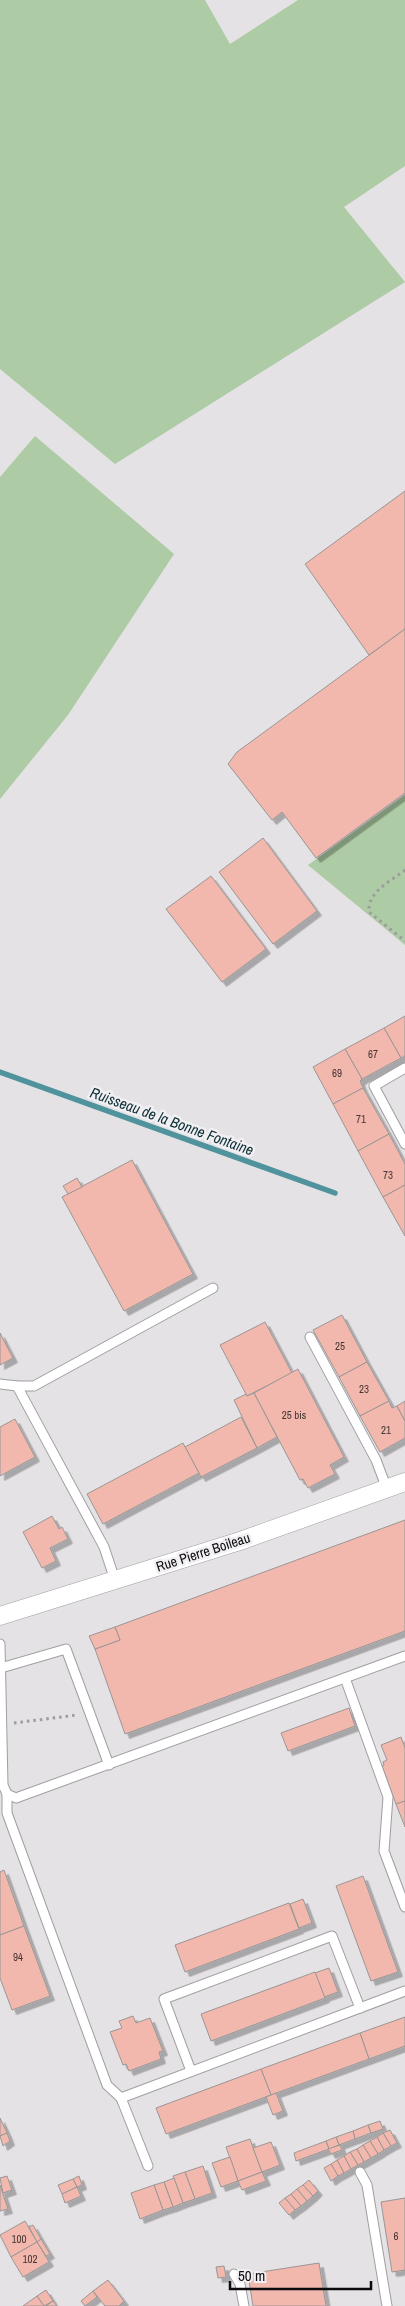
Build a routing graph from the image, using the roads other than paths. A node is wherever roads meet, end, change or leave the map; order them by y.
1 (405, 1068) edge
2 (405, 1144) edge
3 (213, 1288) dead end
4 (310, 1337) dead end
5 (0, 1384) edge
6 (17, 1386) junction
7 (405, 1482) edge
8 (387, 1489) junction
9 (115, 1580) junction
10 (0, 1616) edge
11 (0, 1644) edge
12 (405, 1656) edge
13 (1, 1668) edge
14 (345, 1678) junction
15 (109, 1765) junction
16 (7, 1794) junction
17 (405, 1907) edge
18 (405, 1991) edge
19 (360, 2008) junction
20 (191, 2071) junction
21 (121, 2098) junction
22 (148, 2166) dead end
23 (360, 2172) dead end
24 (234, 2274) dead end
25 (244, 2306) edge
26 (386, 2306) edge

1 - 2 lane
3 - 6 lane
4 - 8 lane
5 - 6 lane
6 - 9 lane
7 - 8 street, Rue Pierre Boileau
8 - 9 street, Rue Pierre Boileau
9 - 10 street, Rue Pierre Boileau
11 - 13 lane
12 - 14 lane
13 - 15 lane
13 - 16 lane
14 - 15 lane
14 - 17 lane
15 - 16 lane
16 - 21 lane
18 - 19 lane
19 - 20 lane
19 - 20 lane
20 - 21 lane
21 - 22 lane
23 - 26 lane
24 - 25 lane

